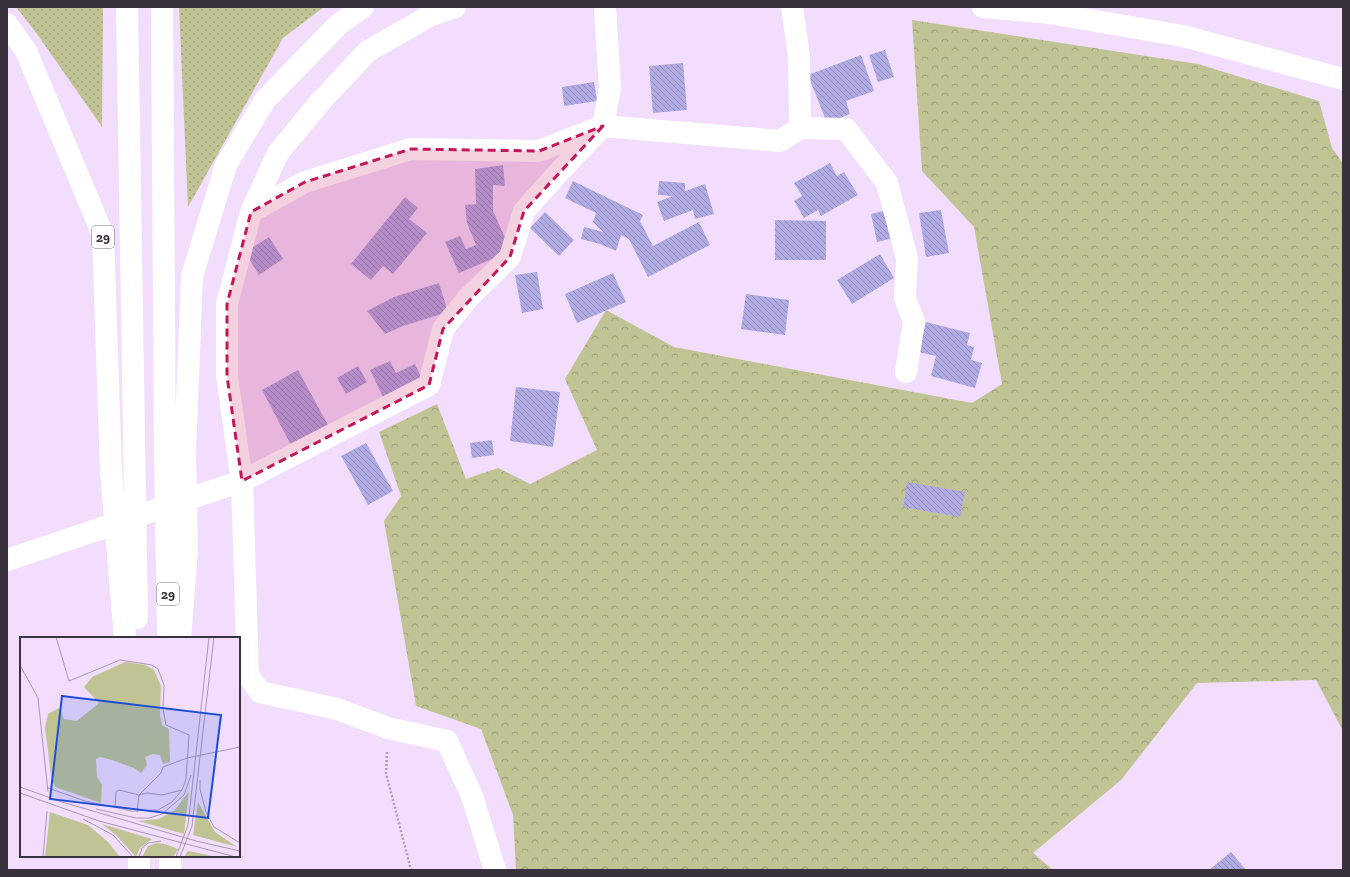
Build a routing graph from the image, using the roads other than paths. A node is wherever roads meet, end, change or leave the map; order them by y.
1 (127, 7) edge
2 (162, 7) edge
3 (363, 7) edge
4 (455, 7) edge
5 (605, 7) edge
6 (792, 7) edge
7 (983, 7) edge
8 (7, 24) edge
9 (1343, 79) edge
10 (603, 126) junction
11 (800, 128) junction
12 (251, 212) junction
13 (906, 372) dead end
14 (175, 455) junction
15 (242, 481) junction
16 (177, 551) junction
17 (127, 555) junction
18 (7, 560) edge
19 (125, 637) edge
20 (137, 637) edge
21 (168, 637) edge
22 (180, 637) edge
23 (139, 857) edge
24 (170, 857) edge
25 (139, 870) edge
26 (170, 870) edge
27 (495, 870) edge

1 - 17 main road
2 - 14 main road
3 - 14 main road
4 - 12 main road
5 - 10 main road
6 - 11 main road
7 - 9 main road
8 - 17 main road, 29
10 - 11 main road
10 - 12 main road
10 - 15 main road
11 - 13 main road
12 - 15 main road
14 - 16 main road
15 - 18 main road
15 - 27 main road
16 - 21 main road, 29
16 - 22 main road
17 - 19 main road, 29
17 - 20 main road
23 - 25 main road
24 - 26 main road

